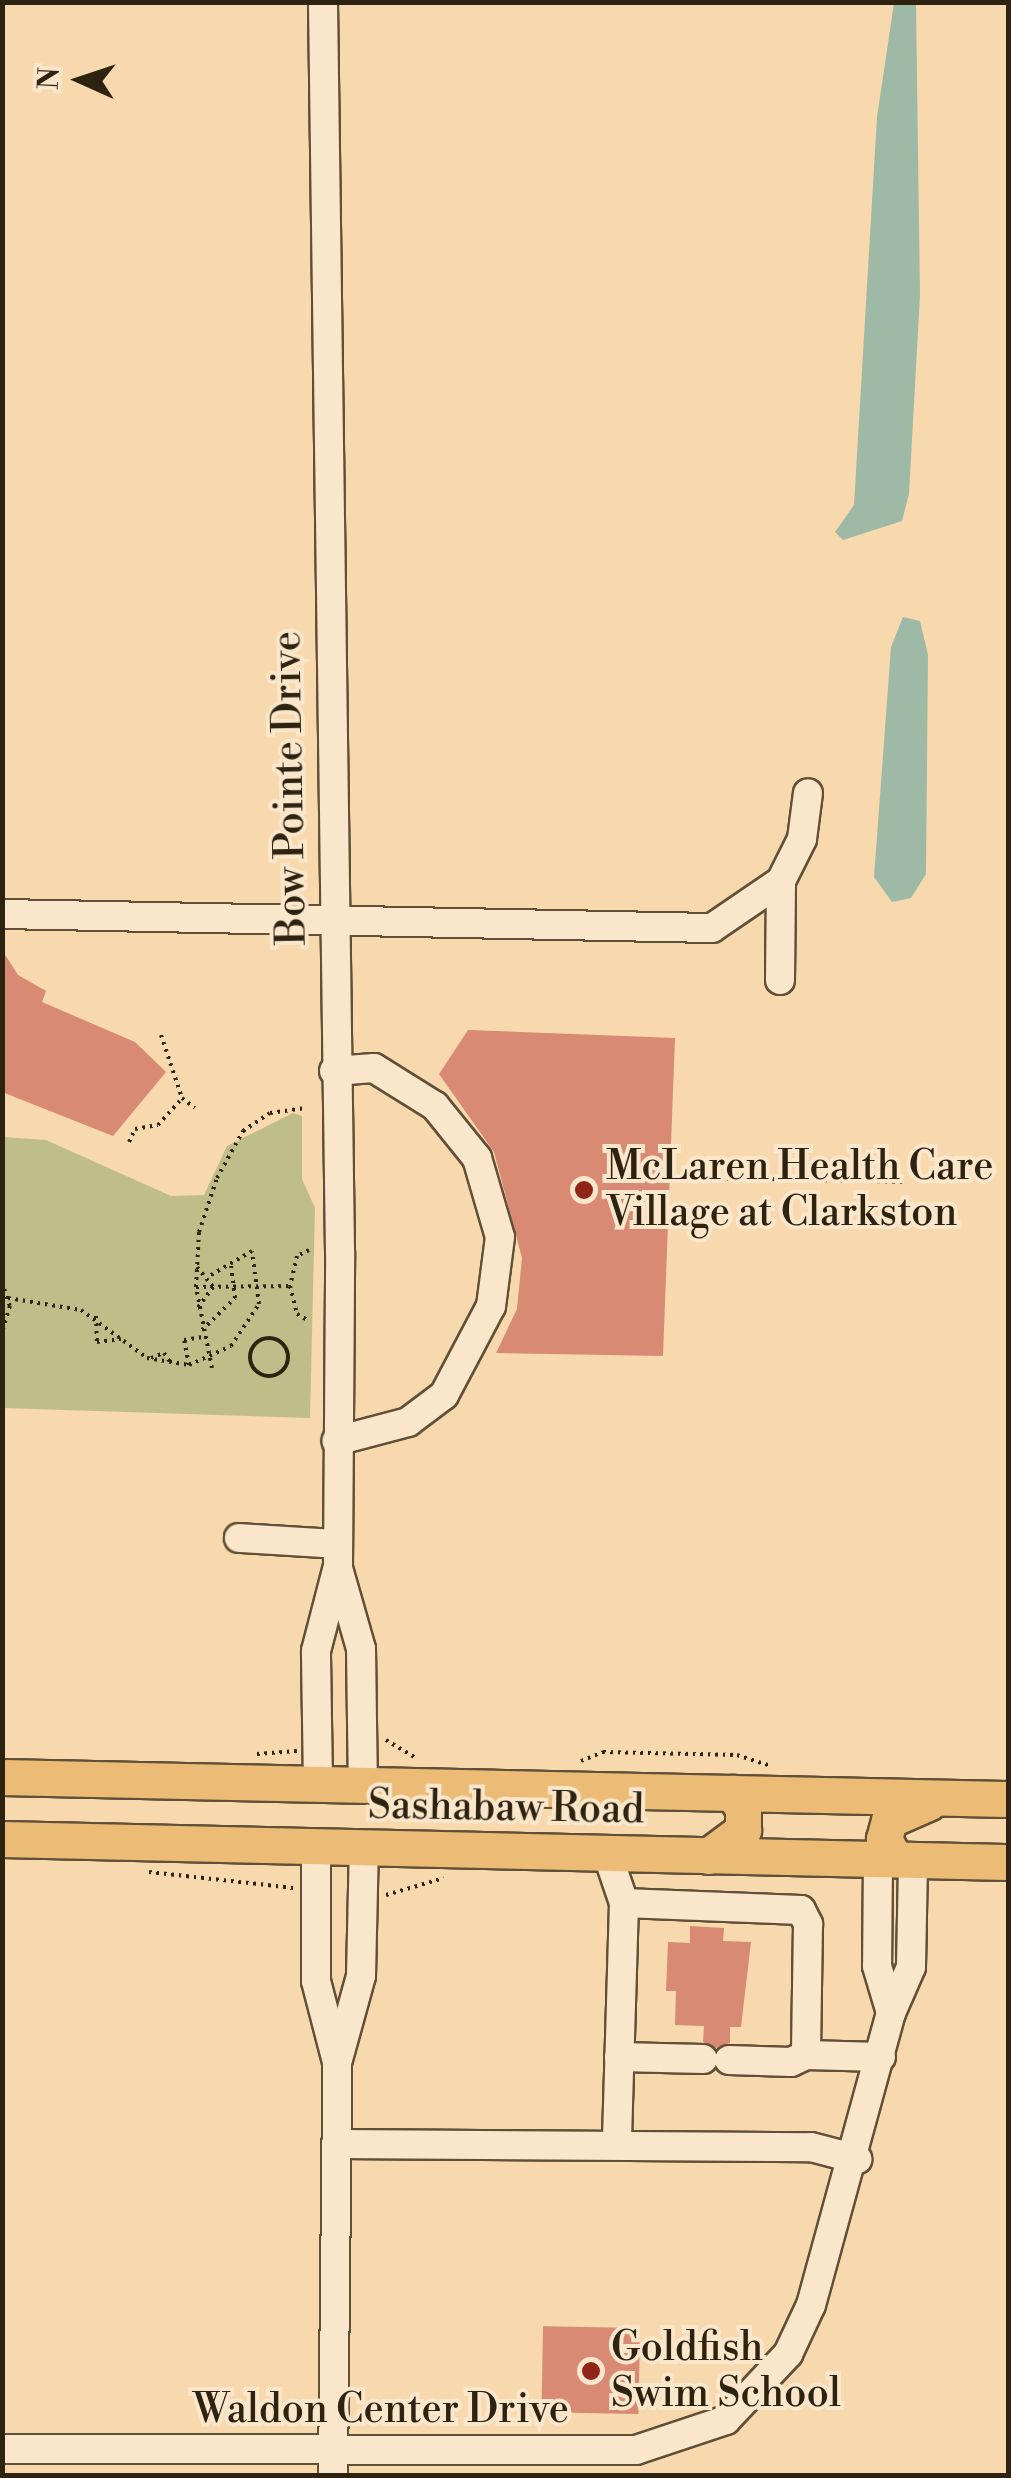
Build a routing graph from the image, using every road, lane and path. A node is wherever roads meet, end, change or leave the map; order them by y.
1 (324, 4) edge
2 (808, 793) dead end
3 (781, 881) junction
4 (2, 914) edge
5 (330, 924) junction
6 (780, 980) dead end
7 (160, 1035) dead end
8 (334, 1071) junction
9 (182, 1098) junction
10 (195, 1108) dead end
11 (306, 1108) dead end
12 (129, 1142) dead end
13 (705, 1178) dead end
14 (906, 1182) dead end
15 (309, 1250) dead end
16 (231, 1262) junction
17 (197, 1267) junction
18 (210, 1275) junction
19 (2, 1282) edge
20 (261, 1286) junction
21 (290, 1286) junction
22 (196, 1287) junction
23 (213, 1287) junction
24 (238, 1287) junction
25 (8, 1298) junction
26 (198, 1308) junction
27 (96, 1316) junction
28 (309, 1321) dead end
29 (202, 1330) junction
30 (2, 1332) edge
31 (244, 1332) junction
32 (203, 1337) junction
33 (121, 1339) junction
34 (256, 1343) junction
35 (209, 1358) junction
36 (150, 1360) junction
37 (172, 1365) junction
38 (189, 1365) junction
39 (212, 1368) dead end
40 (336, 1440) junction
41 (239, 1538) dead end
42 (338, 1555) junction
43 (2, 1777) edge
44 (318, 1783) junction
45 (363, 1784) junction
46 (732, 1793) junction
47 (949, 1798) junction
48 (1008, 1799) edge
49 (2, 1839) edge
50 (316, 1846) junction
51 (364, 1848) junction
52 (606, 1853) junction
53 (708, 1856) junction
54 (895, 1860) junction
55 (1008, 1862) edge
56 (143, 1870) dead end
57 (458, 1878) dead end
58 (316, 1890) junction
59 (363, 1896) junction
60 (624, 1903) junction
61 (619, 2056) junction
62 (806, 2056) junction
63 (882, 2057) junction
64 (337, 2063) junction
65 (336, 2144) junction
66 (617, 2144) junction
67 (857, 2160) junction
68 (2, 2449) edge
69 (332, 2464) edge

1 - 5 street, Bow Pointe Drive
2 - 3 street
3 - 5 street
3 - 6 street
4 - 5 street
5 - 8 street, Bow Pointe Drive
7 - 9 path
8 - 40 street, Bow Pointe Drive
8 - 40 street
9 - 10 path
9 - 12 path
11 - 17 path
13 - 14 path
15 - 21 path
16 - 18 path
16 - 20 path
16 - 24 path
17 - 18 path
17 - 22 path
18 - 23 path
19 - 25 path
20 - 21 path
20 - 24 path
20 - 31 path
21 - 28 path
22 - 23 path
22 - 26 path
23 - 24 path
23 - 26 path
24 - 29 path
25 - 27 path
25 - 30 path
26 - 29 path
27 - 33 path
27 - 33 path
29 - 32 path
31 - 34 path
31 - 35 path
32 - 35 path
32 - 38 path
33 - 36 path
34 - 34 path
35 - 38 path
35 - 39 path
36 - 37 path
36 - 37 path
37 - 38 path
40 - 42 street, Bow Pointe Drive
41 - 42 street
42 - 44 street, Bow Pointe Drive
42 - 45 street, Bow Pointe Drive
43 - 44 main road, Sashabaw Road
44 - 45 main road, Sashabaw Road
45 - 46 main road, Sashabaw Road
46 - 47 main road, Sashabaw Road
46 - 53 main road
47 - 48 main road, Sashabaw Road
47 - 54 main road
49 - 50 main road, Sashabaw Road
50 - 51 main road, Sashabaw Road
50 - 58 street
51 - 52 main road, Sashabaw Road
51 - 59 street
52 - 53 main road, Sashabaw Road
52 - 60 street
53 - 54 main road, Sashabaw Road
54 - 55 main road, Sashabaw Road
54 - 63 street, Waldon Center Drive
56 - 58 path
57 - 59 path
58 - 64 street
59 - 64 street
60 - 61 street
60 - 62 street
61 - 62 street
61 - 66 street
62 - 63 street
63 - 67 street, Waldon Center Drive
64 - 65 street
65 - 66 street
65 - 69 street
66 - 67 street
67 - 69 street, Waldon Center Drive
68 - 69 street, Waldon Center Drive

